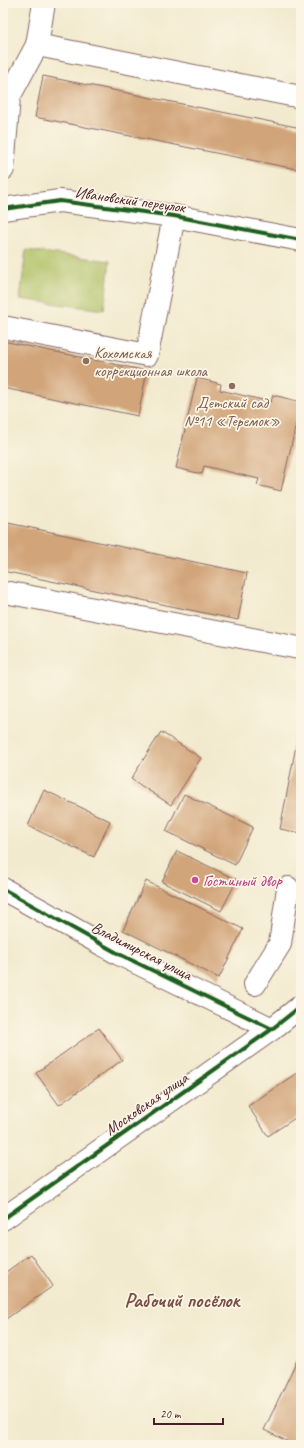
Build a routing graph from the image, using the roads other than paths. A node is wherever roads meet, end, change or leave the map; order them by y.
1 (44, 3) edge
2 (37, 45) junction
3 (301, 97) edge
4 (3, 169) edge
5 (3, 209) edge
6 (174, 216) junction
7 (301, 240) edge
8 (3, 327) edge
9 (10, 593) dead end
10 (299, 648) dead end
11 (288, 888) dead end
12 (3, 889) edge
13 (255, 984) dead end
14 (301, 1006) edge
15 (272, 1029) junction
16 (3, 1219) edge

1 - 2 street
2 - 3 street
2 - 4 street
5 - 6 street, Ивановский переулок
6 - 7 street, Ивановский переулок
6 - 8 street
9 - 10 street
11 - 13 street
12 - 15 street, Владимирская улица
14 - 15 street, Московская улица
15 - 16 street, Московская улица

